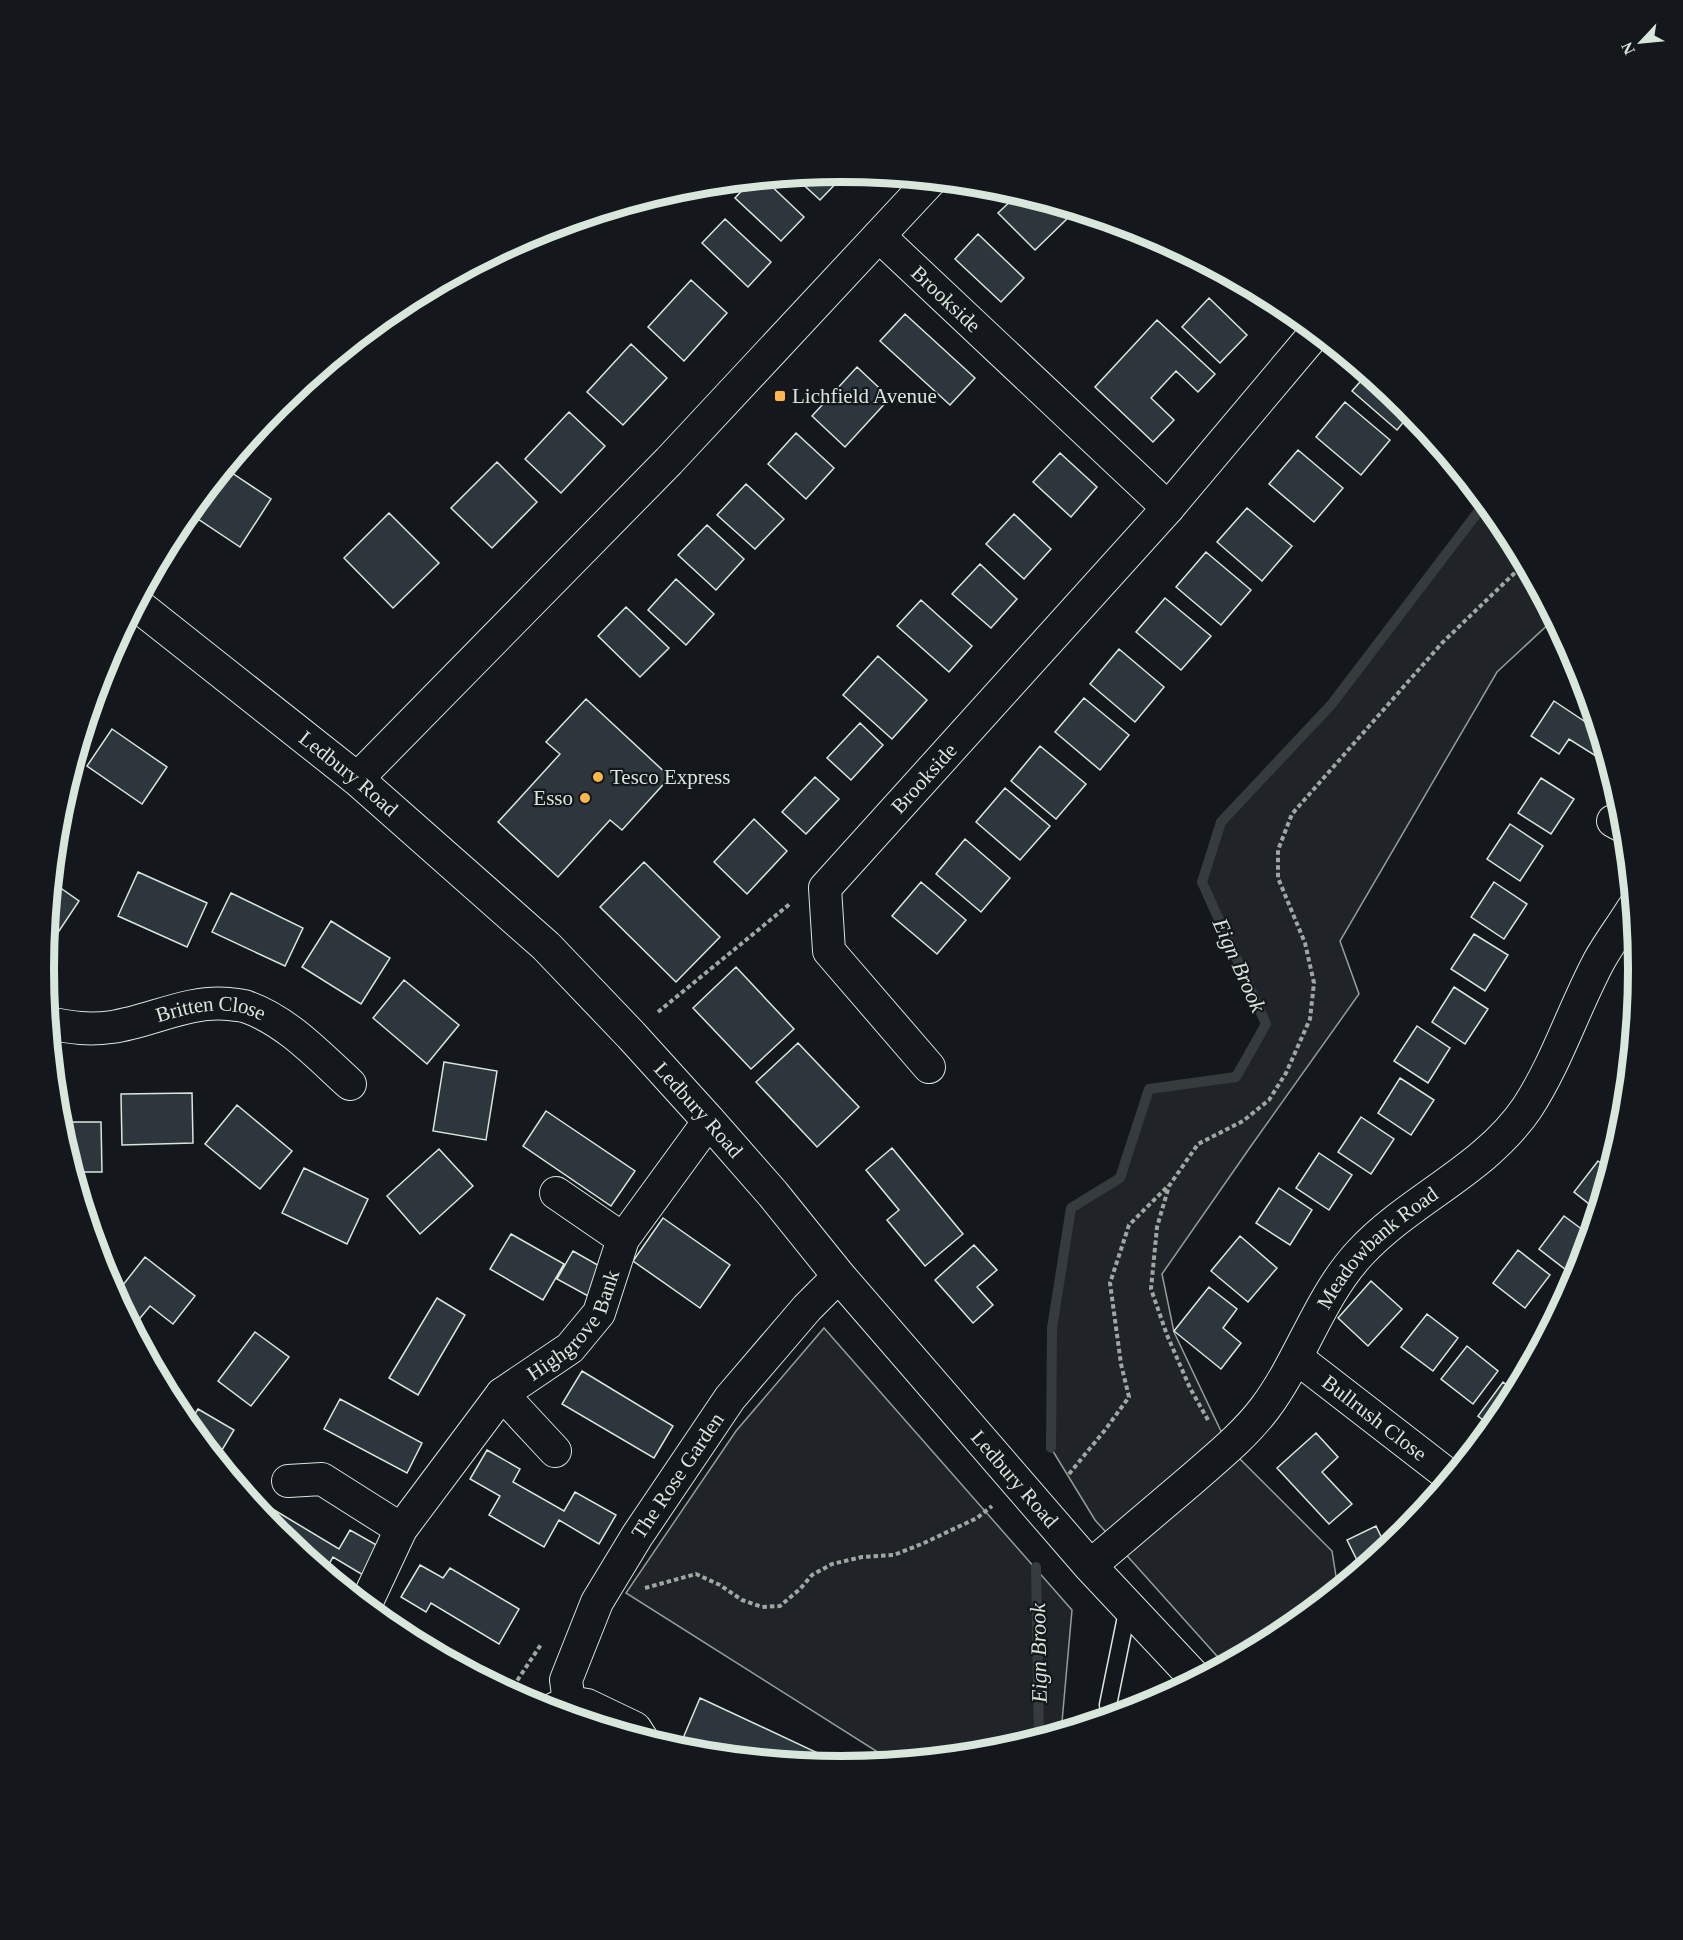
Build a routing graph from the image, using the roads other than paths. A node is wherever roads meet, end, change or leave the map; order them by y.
1 (924, 187) edge
2 (879, 236) junction
3 (1311, 338) edge
4 (1168, 508) junction
5 (142, 609) edge
6 (357, 779) junction
7 (1627, 917) edge
8 (56, 1024) edge
9 (929, 1067) dead end
10 (350, 1084) dead end
11 (709, 1121) junction
12 (556, 1193) dead end
13 (623, 1239) junction
14 (839, 1276) junction
15 (1297, 1358) junction
16 (502, 1394) junction
17 (555, 1451) dead end
18 (1446, 1474) edge
19 (288, 1481) dead end
20 (401, 1529) junction
21 (1090, 1566) junction
22 (368, 1599) edge
23 (1128, 1607) junction
24 (1192, 1675) edge
25 (561, 1706) edge
26 (563, 1707) edge
27 (1112, 1710) edge
28 (638, 1731) edge

1 - 2 street
2 - 4 street, Brookside
2 - 6 street
3 - 4 street, Brookside
4 - 9 street, Brookside
5 - 6 highway, Ledbury Road
6 - 11 highway, Ledbury Road
7 - 15 street, Meadowbank Road
8 - 10 street, Britten Close
11 - 13 street, Highgrove Bank
11 - 14 highway, Ledbury Road
12 - 13 street, Highgrove Bank
13 - 16 street, Highgrove Bank
14 - 21 highway, Ledbury Road
14 - 25 street, The Rose Garden
15 - 18 street, Bullrush Close
15 - 21 street, Meadowbank Road
16 - 17 street, Highgrove Bank
16 - 20 street, Highgrove Bank
19 - 20 street
20 - 22 street, Highgrove Bank
21 - 23 highway, Ledbury Road
23 - 24 highway, Ledbury Road
23 - 27 lane
26 - 28 street

